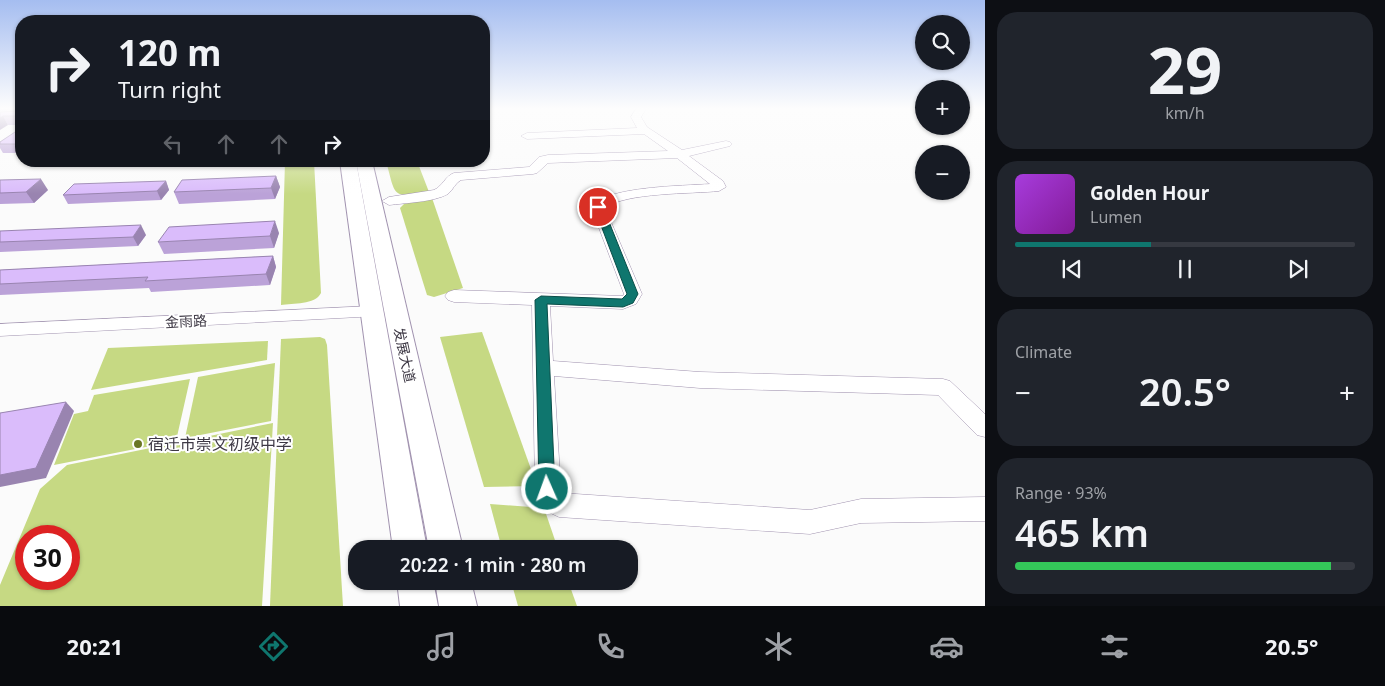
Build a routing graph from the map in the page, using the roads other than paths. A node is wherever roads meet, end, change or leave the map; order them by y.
1 (658, 137) edge
2 (726, 144) dead end
3 (681, 154) junction
4 (349, 167) edge
5 (365, 167) edge
6 (390, 201) dead end
7 (454, 296) dead end
8 (541, 300) junction
9 (372, 312) junction
10 (0, 330) edge
11 (543, 368) junction
12 (985, 428) edge
13 (985, 510) edge
14 (409, 540) edge
15 (444, 540) edge
16 (416, 590) edge
17 (454, 590) edge
18 (419, 606) edge
19 (458, 606) edge

1 - 3 street
2 - 3 street
3 - 6 street
3 - 8 street
4 - 9 main road, 发展大道
5 - 15 main road, 发展大道
7 - 8 street
8 - 11 street
9 - 10 street, 金雨路
9 - 14 main road, 发展大道
11 - 12 street
11 - 13 street
16 - 18 main road
17 - 19 main road

